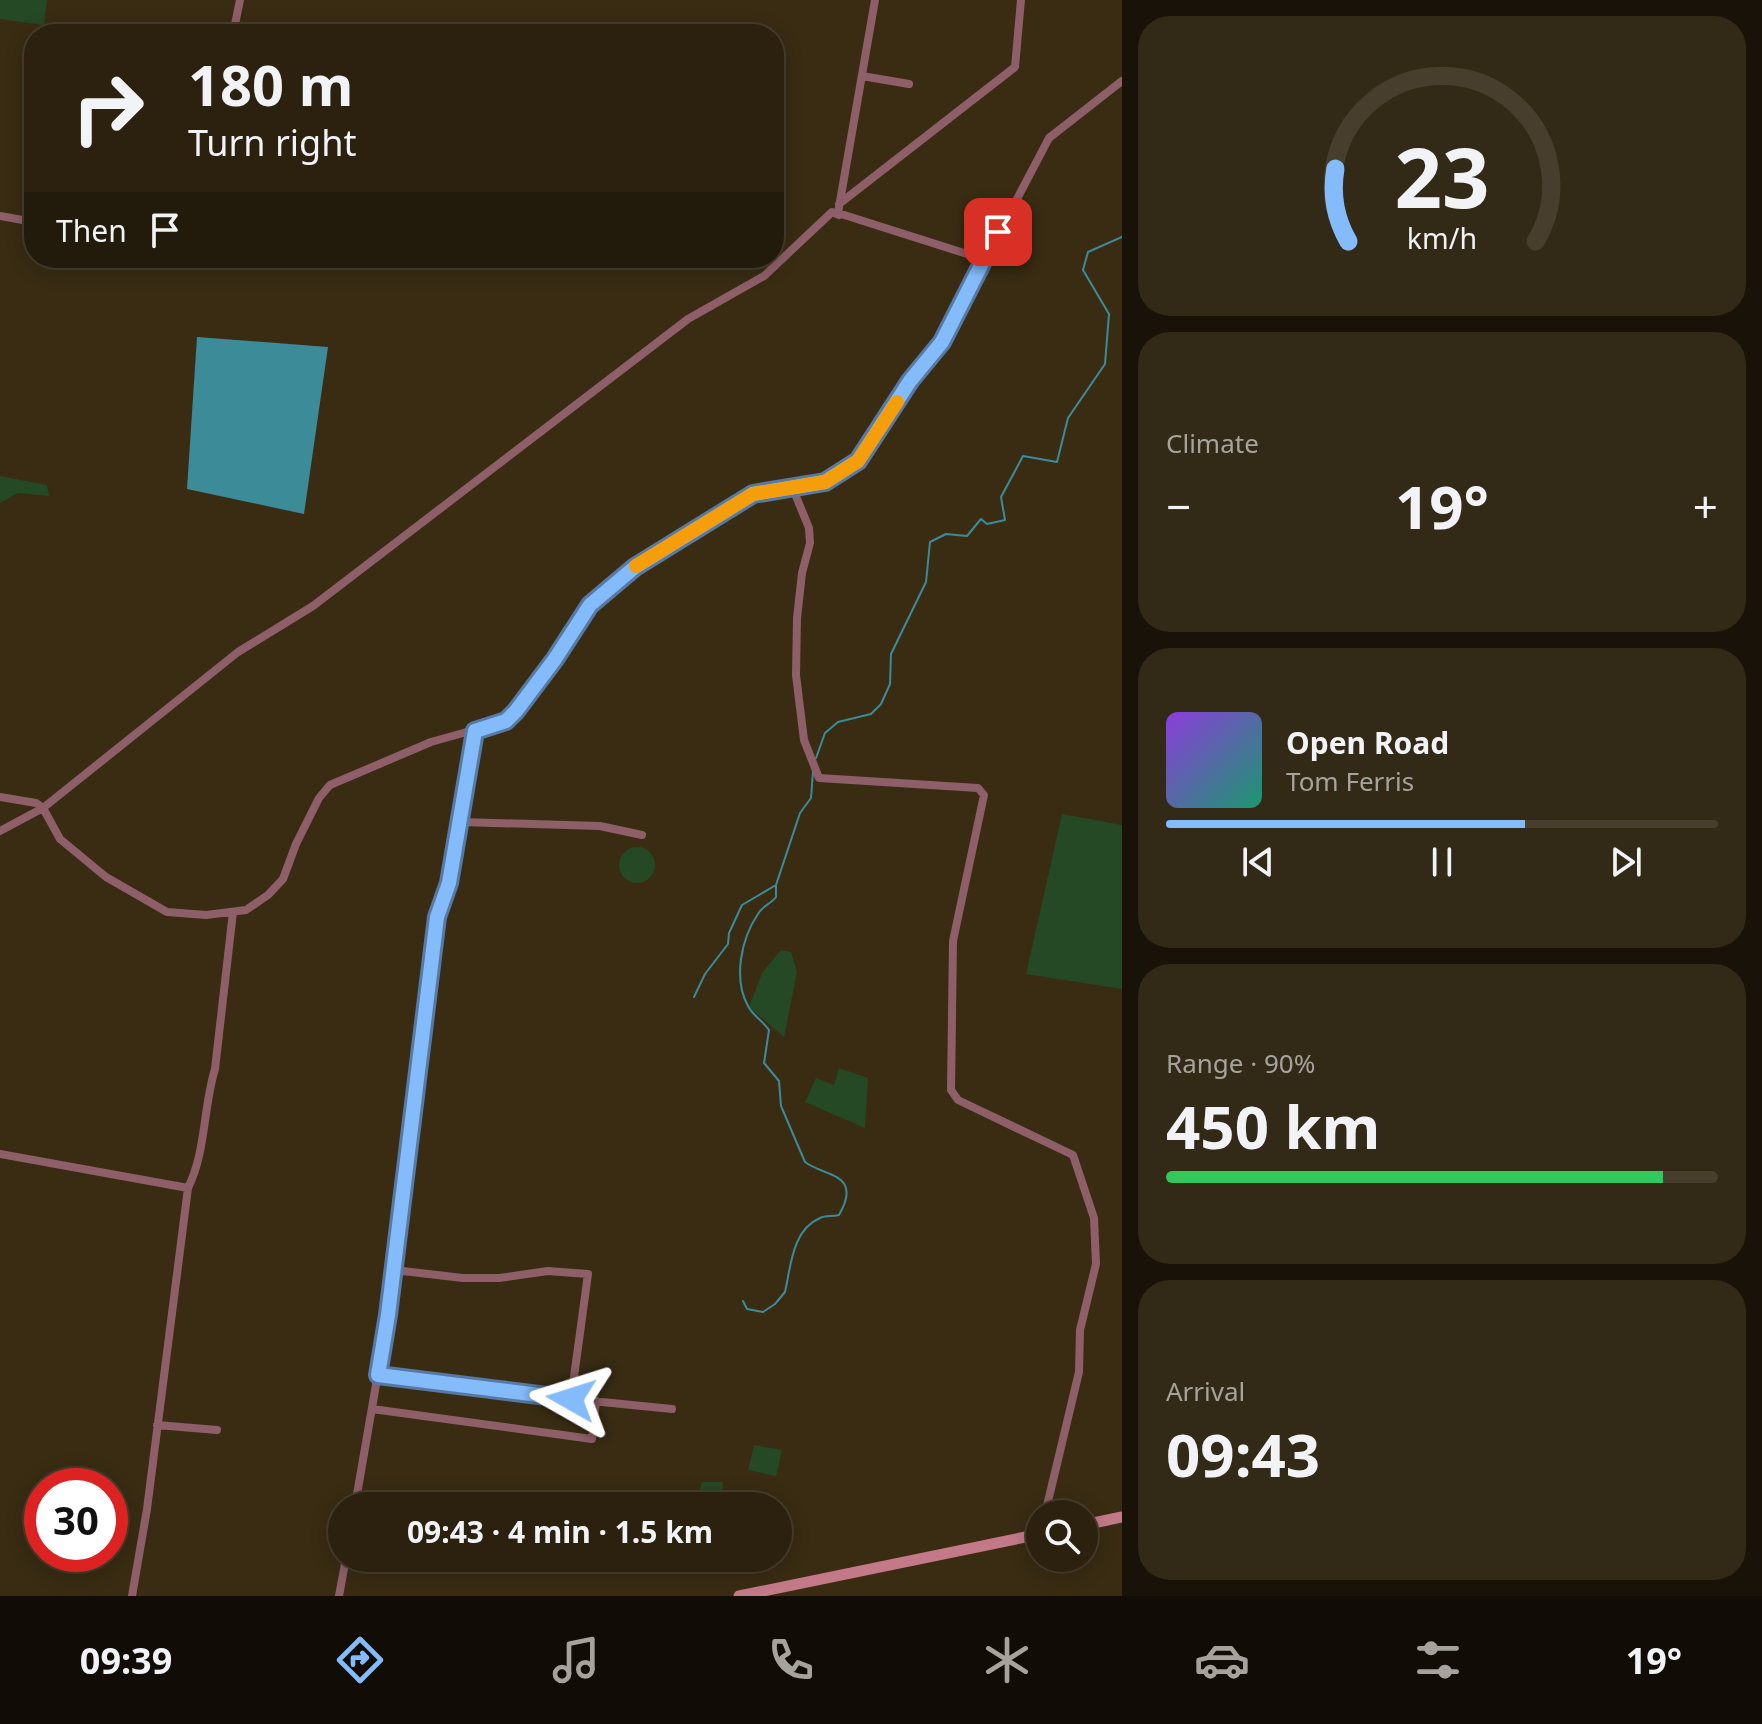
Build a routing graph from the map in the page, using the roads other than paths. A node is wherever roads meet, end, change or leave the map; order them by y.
1 (240, 0) edge
2 (875, 0) edge
3 (1021, 0) edge
4 (235, 24) edge
5 (862, 76) junction
6 (1122, 81) edge
7 (909, 84) dead end
8 (838, 204) junction
9 (839, 215) junction
10 (0, 216) edge
11 (24, 220) edge
12 (784, 257) edge
13 (983, 259) junction
14 (772, 268) edge
15 (793, 489) junction
16 (475, 731) junction
17 (0, 797) edge
18 (43, 808) junction
19 (460, 822) junction
20 (0, 831) edge
21 (642, 835) dead end
22 (233, 912) junction
23 (0, 1154) edge
24 (188, 1188) junction
25 (394, 1270) junction
26 (378, 1375) junction
27 (571, 1399) junction
28 (596, 1401) junction
29 (372, 1409) junction
30 (672, 1409) dead end
31 (157, 1425) junction
32 (217, 1430) dead end
33 (357, 1492) edge
34 (1048, 1500) edge
35 (1122, 1517) edge
36 (1098, 1522) edge
37 (1026, 1537) edge
38 (343, 1572) edge
39 (132, 1596) edge
40 (339, 1596) edge
41 (739, 1596) edge

1 - 4 street
2 - 5 street
3 - 8 street
5 - 7 street
5 - 8 street
6 - 13 street
8 - 9 street
9 - 12 street
9 - 13 street
10 - 11 street
13 - 15 street
14 - 18 street
15 - 16 street
15 - 34 street
16 - 19 street
16 - 22 street
17 - 18 street
18 - 20 street
18 - 22 street
19 - 21 street
19 - 25 street
22 - 24 street
23 - 24 street
24 - 31 street
25 - 26 street
25 - 27 street
26 - 27 street
26 - 29 street
27 - 28 street
28 - 29 street
28 - 30 street
29 - 33 street
31 - 32 street
31 - 39 street
35 - 36 street
37 - 41 street
38 - 40 street

